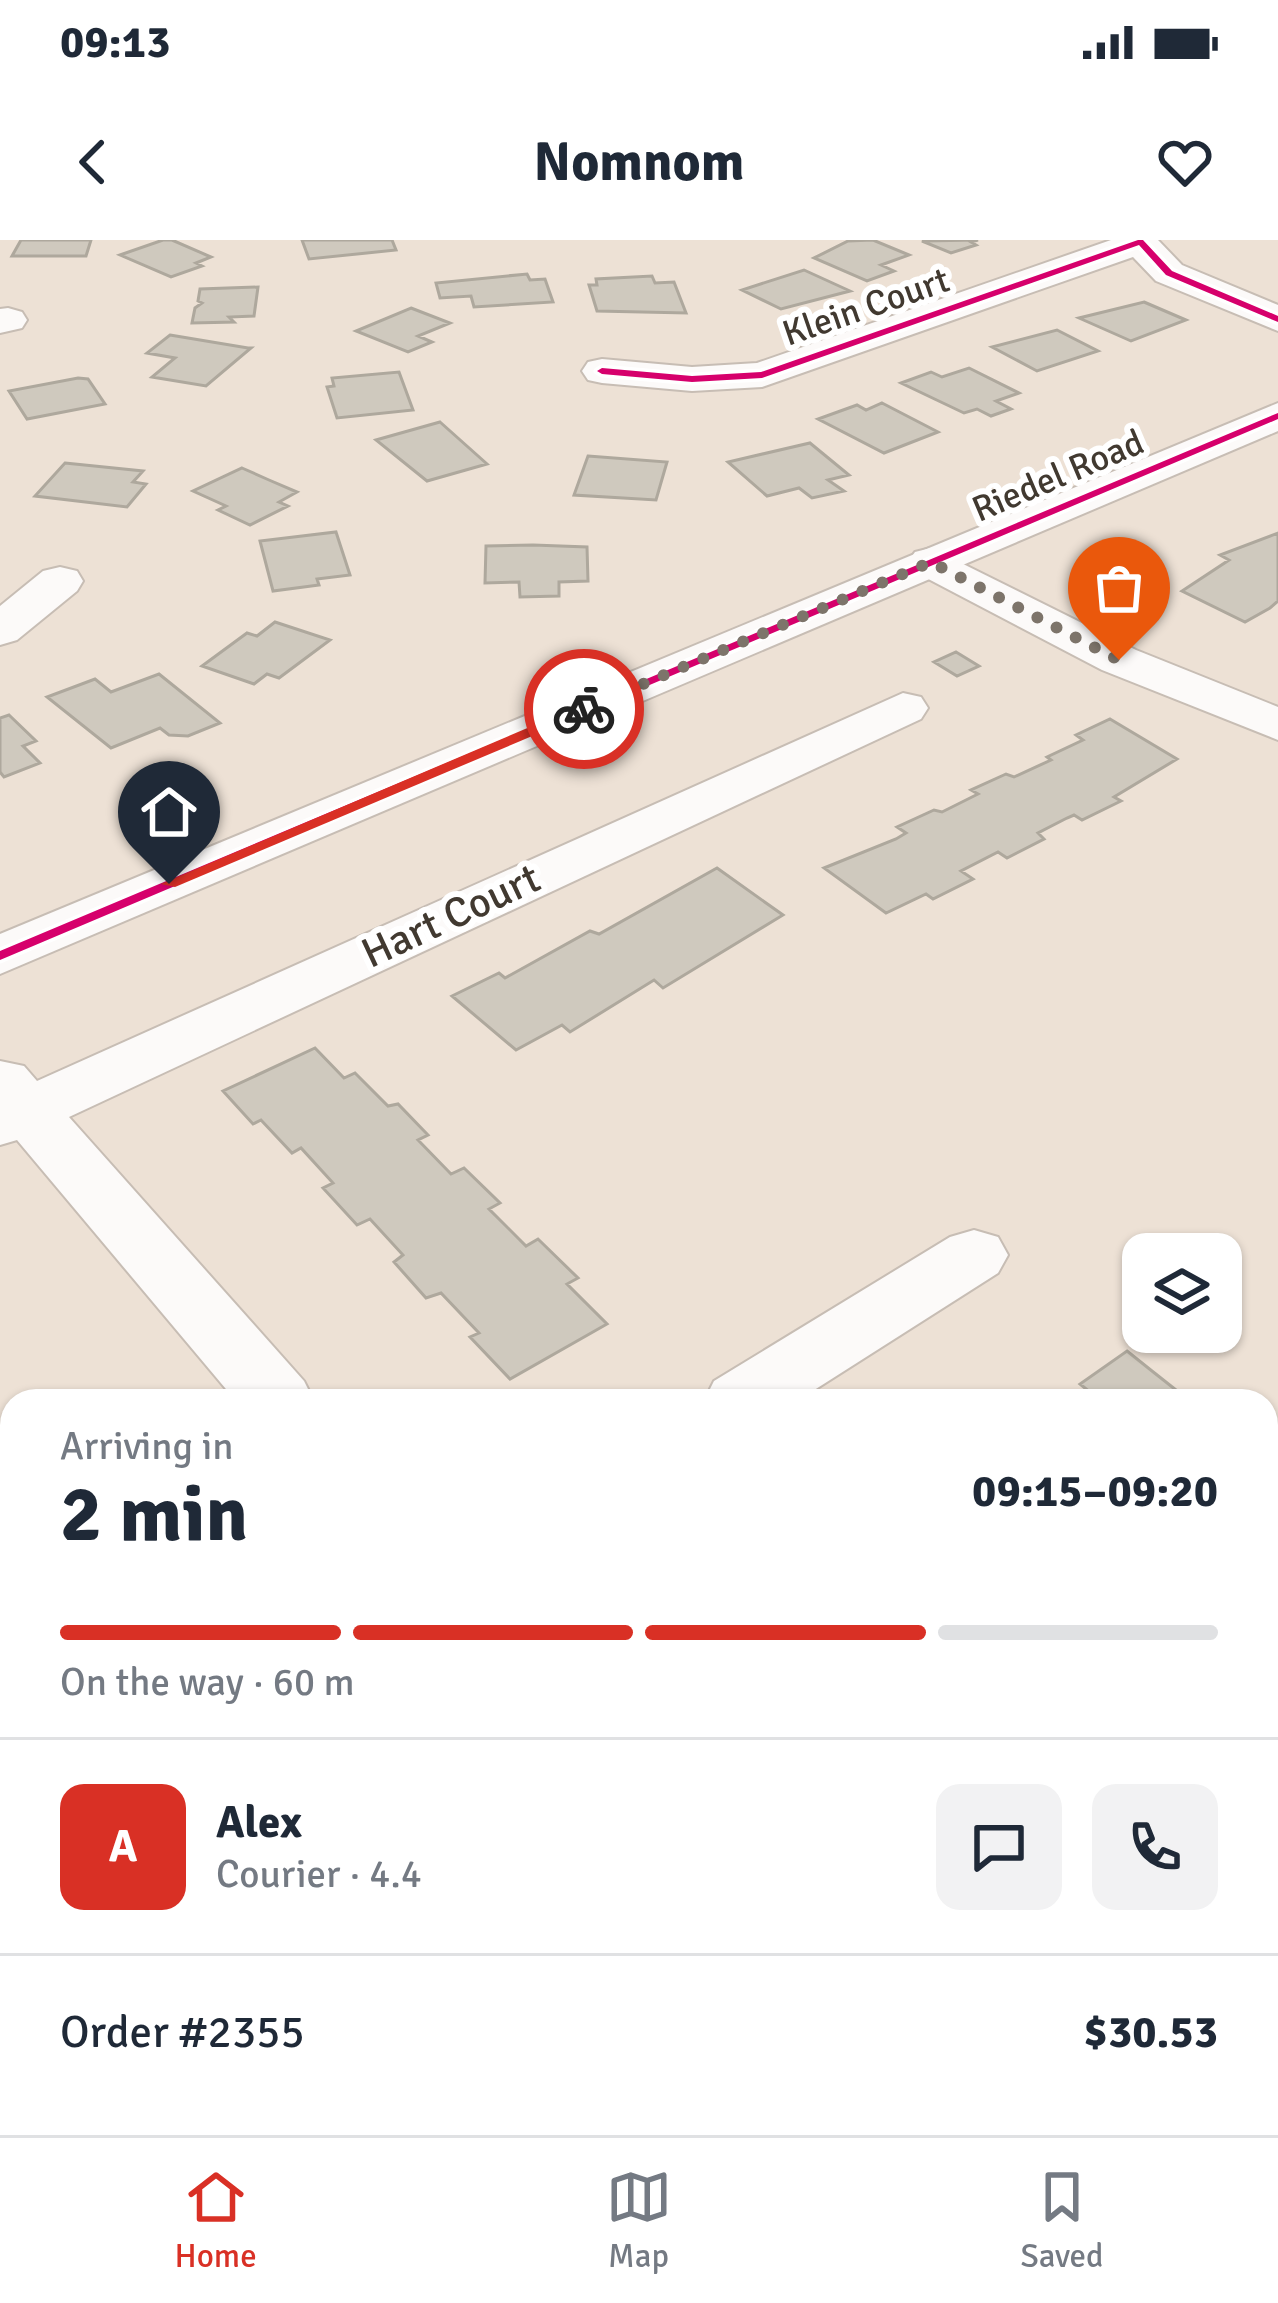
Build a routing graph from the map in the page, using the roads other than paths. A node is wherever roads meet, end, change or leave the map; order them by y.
1 (1138, 241) edge
2 (1278, 286) edge
3 (1278, 319) edge
4 (602, 371) dead end
5 (1278, 416) edge
6 (931, 562) junction
7 (60, 581) dead end
8 (0, 630) edge
9 (903, 708) dead end
10 (1278, 725) edge
11 (0, 956) edge
12 (9, 1104) edge
13 (974, 1255) dead end
14 (267, 1389) edge
15 (759, 1389) edge

1 - 2 street
1 - 3 street
1 - 4 street, Klein Court
5 - 6 street, Riedel Road
6 - 10 street
6 - 11 street, Riedel Road
7 - 8 street
9 - 12 street, Hart Court
12 - 14 street
13 - 15 street

